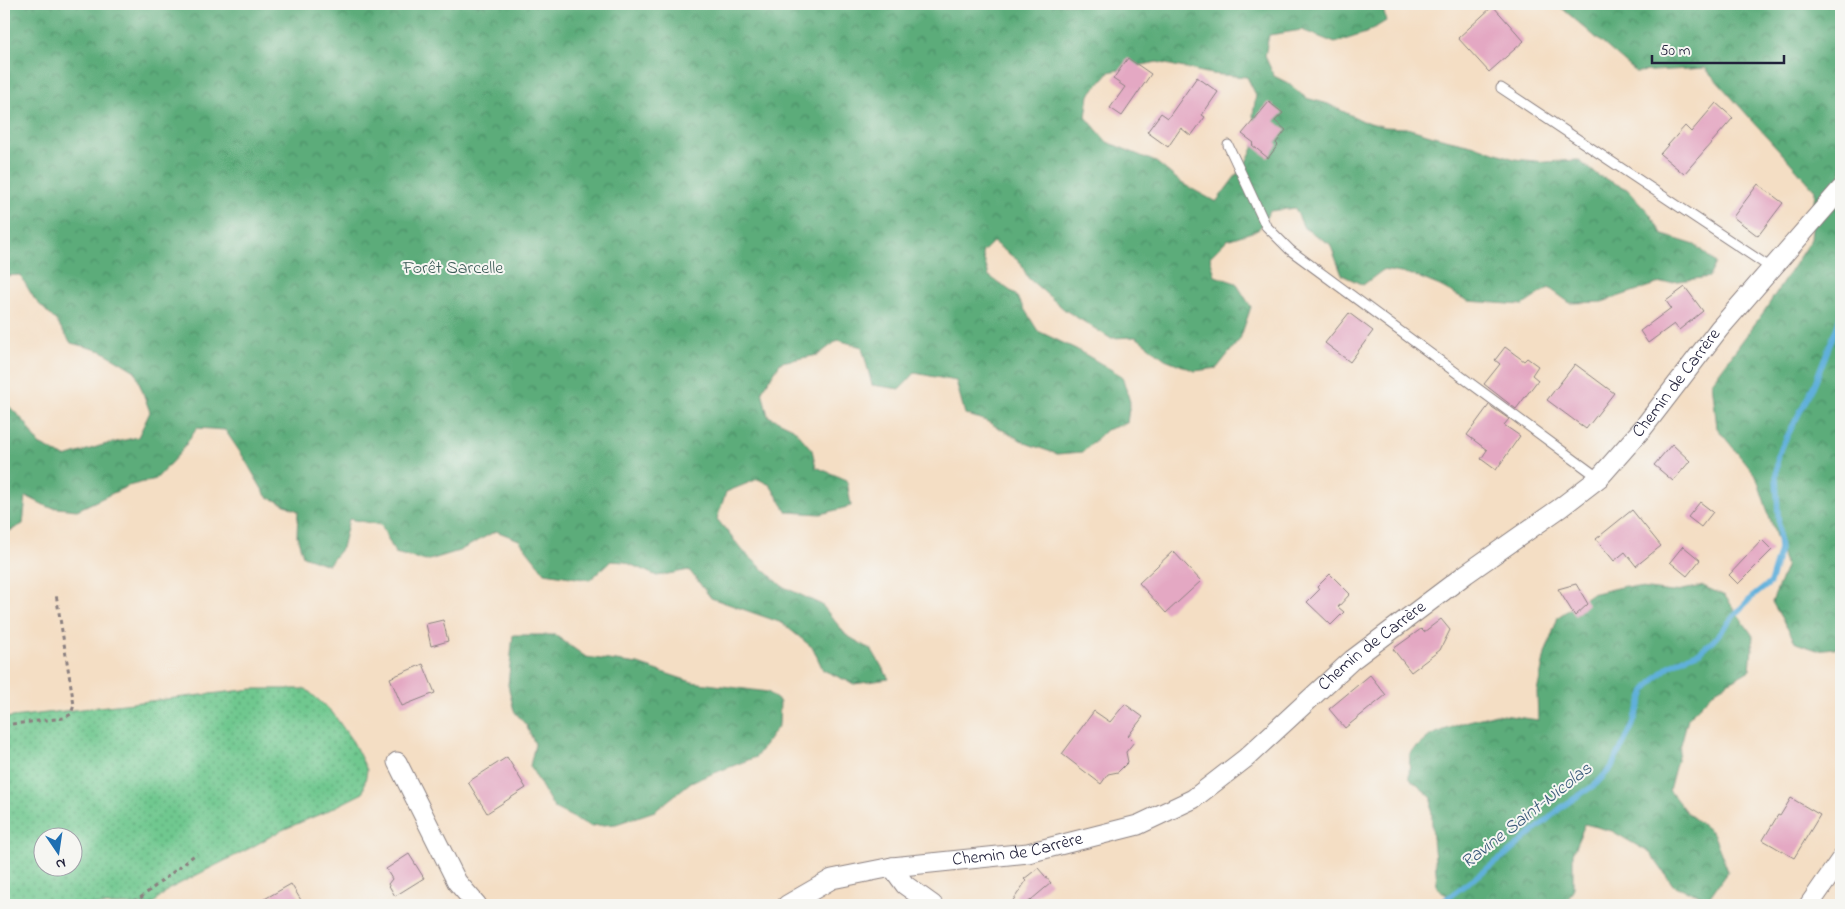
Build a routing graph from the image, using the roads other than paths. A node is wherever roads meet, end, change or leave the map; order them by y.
1 (1501, 88) dead end
2 (1228, 145) dead end
3 (1841, 189) edge
4 (1770, 268) junction
5 (1599, 478) junction
6 (397, 762) dead end
7 (1841, 860) edge
8 (892, 867) junction
9 (477, 905) edge
10 (787, 905) edge
11 (933, 905) edge
12 (1809, 905) edge

1 - 4 lane
2 - 5 lane
3 - 4 street, Chemin de Carrère
4 - 5 street, Chemin de Carrère
5 - 8 street, Chemin de Carrère
6 - 9 street
7 - 12 street
8 - 10 street, Chemin de Carrère
8 - 11 street

